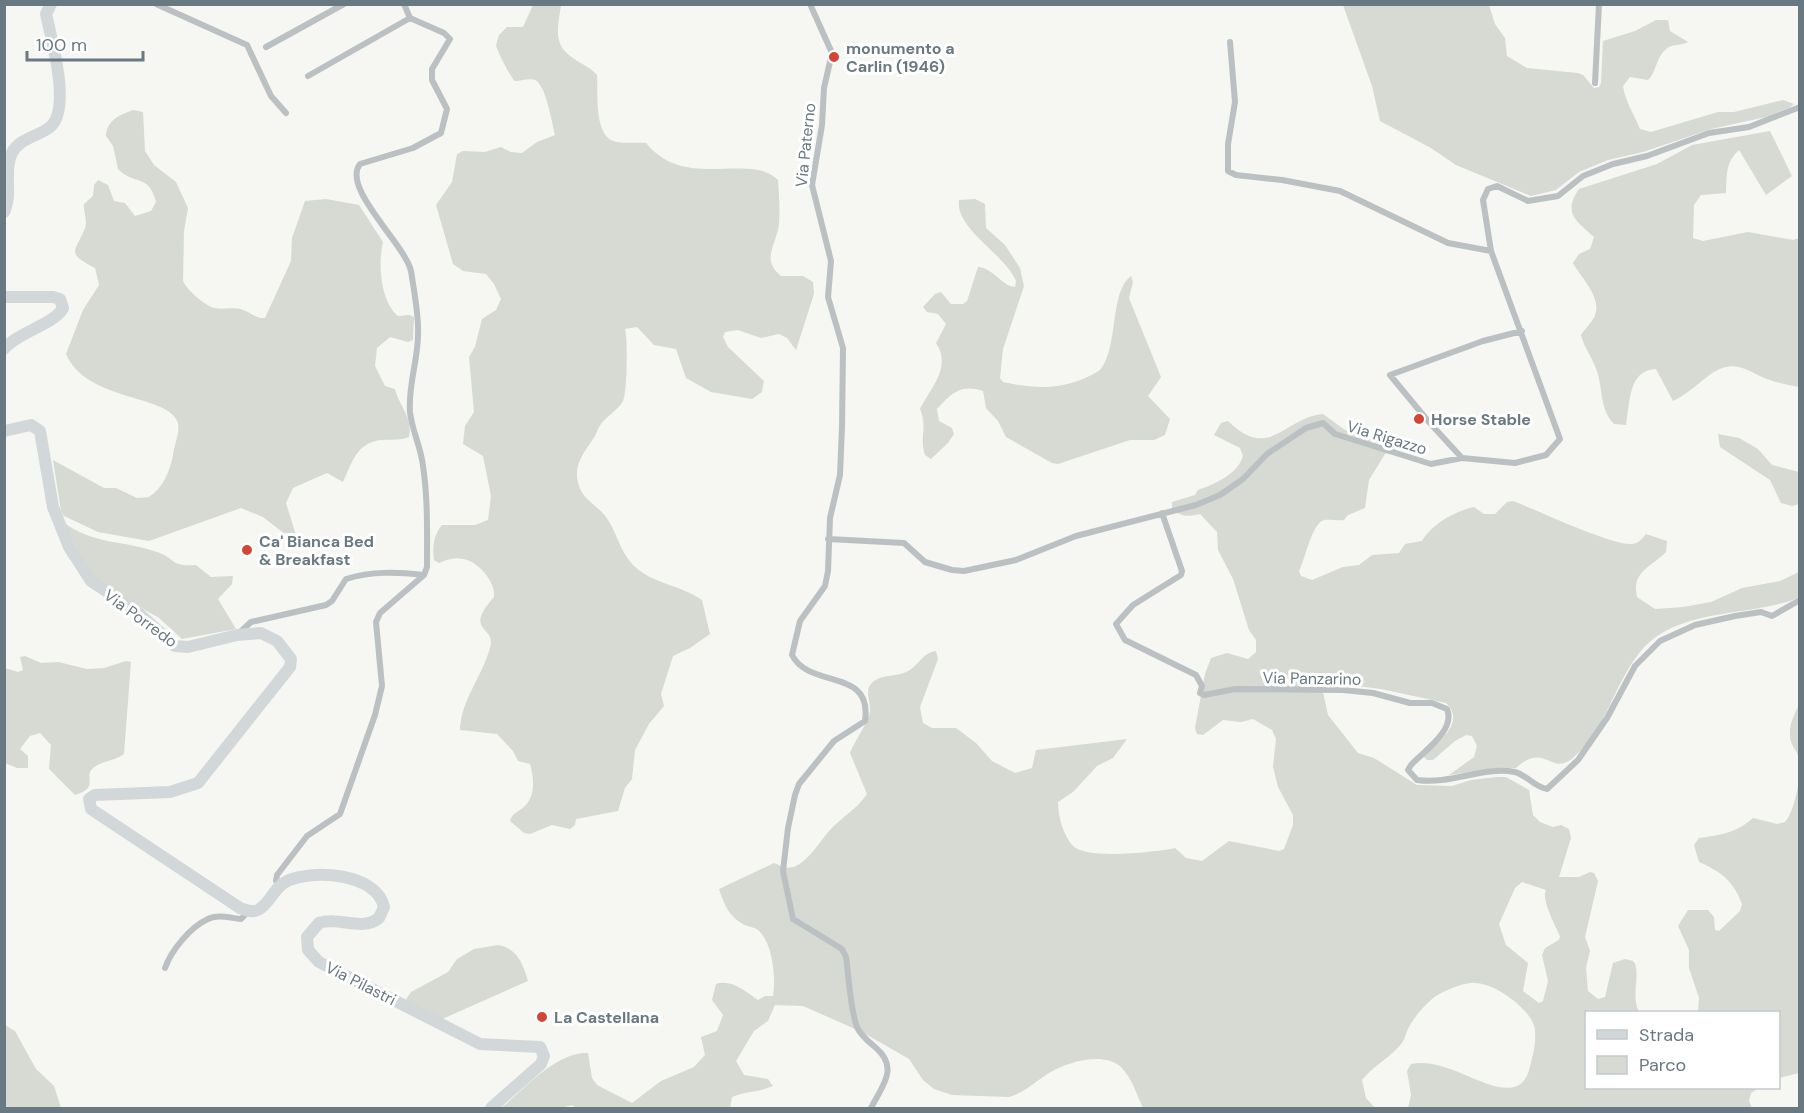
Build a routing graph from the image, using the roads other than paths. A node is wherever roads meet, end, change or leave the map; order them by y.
1 (156, 4) edge
2 (344, 4) edge
3 (404, 4) edge
4 (810, 4) edge
5 (1599, 4) edge
6 (46, 6) edge
7 (410, 18) junction
8 (1230, 42) dead end
9 (266, 47) dead end
10 (308, 76) dead end
11 (1595, 83) dead end
12 (1800, 107) edge
13 (286, 113) dead end
14 (6, 197) edge
15 (4, 212) edge
16 (1491, 251) junction
17 (4, 297) edge
18 (1522, 331) junction
19 (4, 350) edge
20 (4, 431) edge
21 (1462, 458) junction
22 (1162, 513) junction
23 (828, 539) junction
24 (424, 575) junction
25 (1800, 600) edge
26 (237, 635) junction
27 (279, 886) junction
28 (249, 911) junction
29 (165, 968) dead end
30 (491, 1108) edge
31 (871, 1108) edge

1 - 13 street
2 - 9 street
3 - 7 street
4 - 23 street, Via Paterno
5 - 11 street
6 - 14 main road
7 - 10 street
7 - 24 street
8 - 16 street
12 - 16 street, Via Rigazzo
14 - 15 main road
16 - 18 street, Via Rigazzo
17 - 19 main road
18 - 21 street, Via Rigazzo
18 - 21 street
20 - 26 main road, Via Porredo
21 - 22 street, Via Rigazzo
22 - 23 street, Via Rigazzo
22 - 25 street, Via Panzarino
23 - 31 street, Via Paterno
24 - 26 street
24 - 27 street
26 - 28 main road, Via Porredo
27 - 28 main road
27 - 30 main road, Via Pilastri
28 - 29 street

